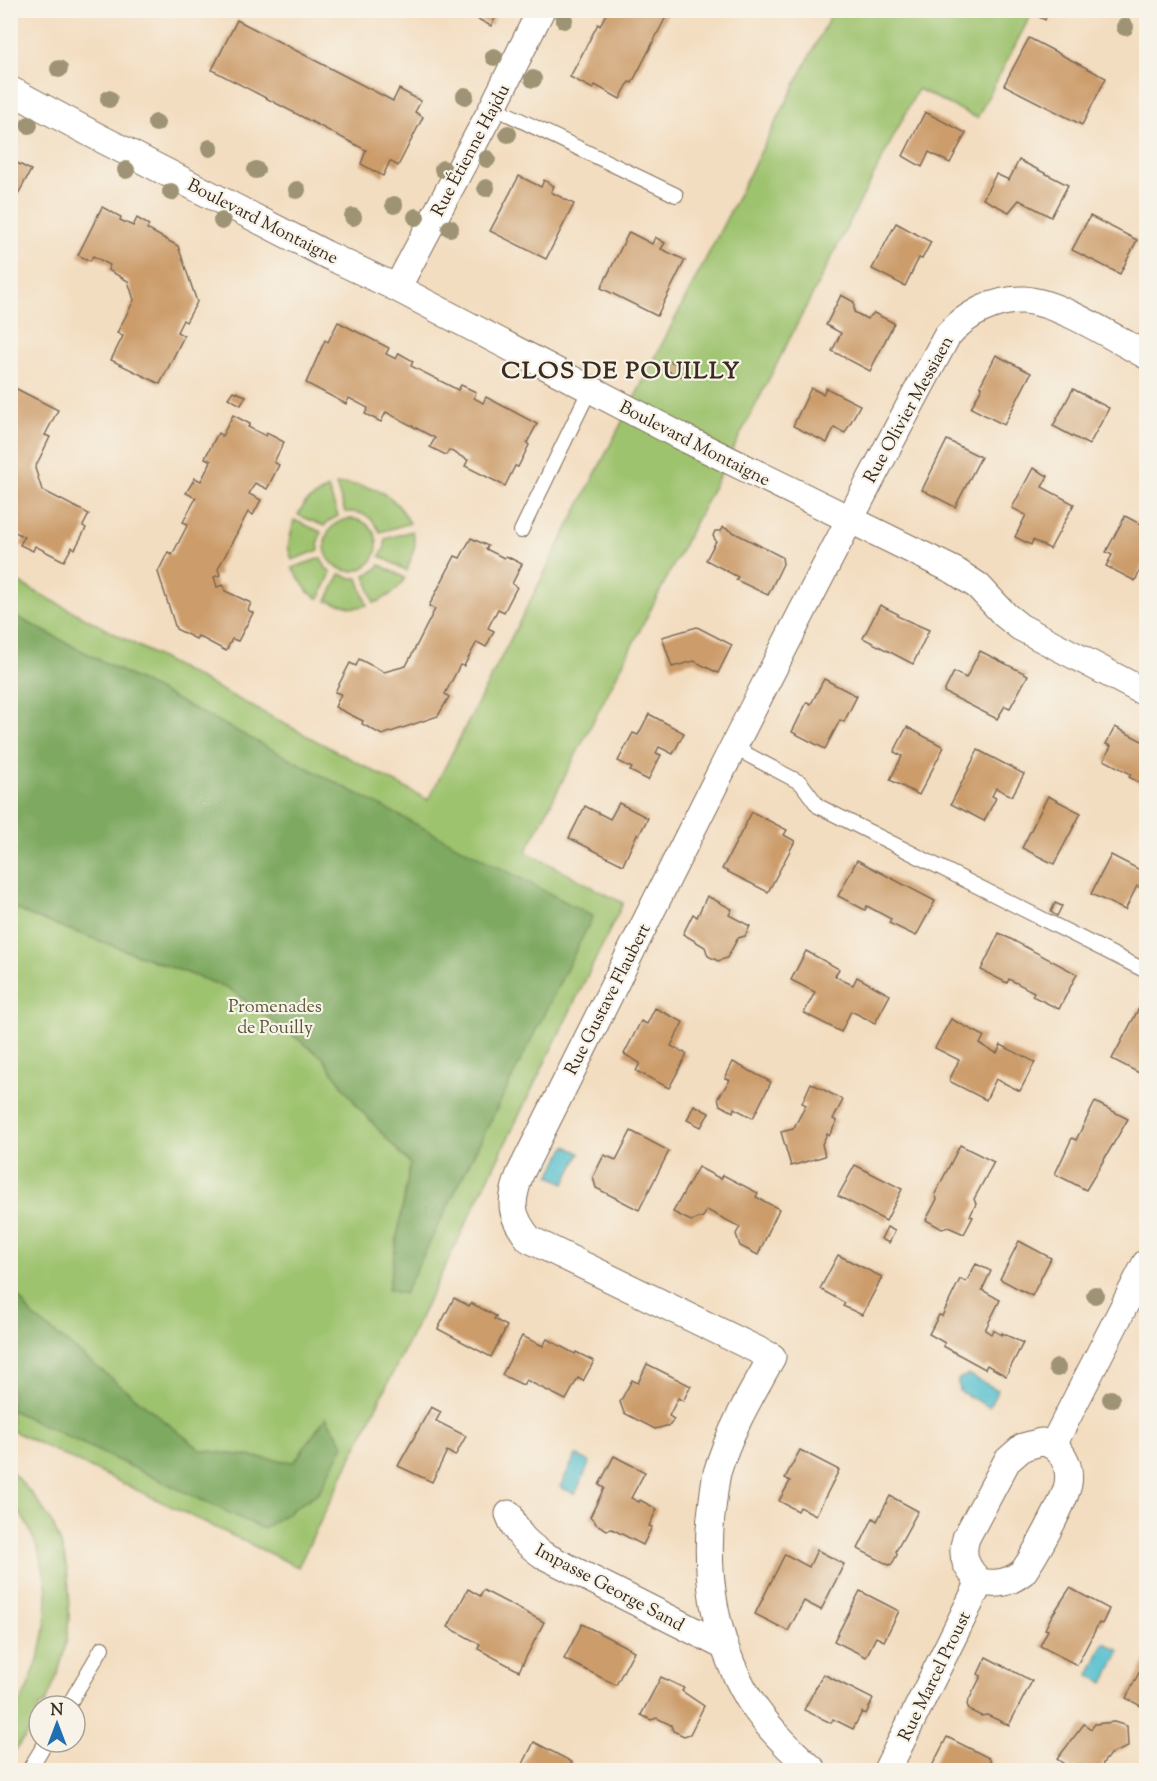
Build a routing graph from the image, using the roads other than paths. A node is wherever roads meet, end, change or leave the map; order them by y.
1 (541, 10) edge
2 (10, 90) edge
3 (493, 107) junction
4 (676, 195) dead end
5 (397, 288) junction
6 (1146, 355) edge
7 (590, 389) junction
8 (849, 519) junction
9 (521, 531) dead end
10 (1146, 693) edge
11 (733, 747) junction
12 (1146, 970) edge
13 (1146, 1263) edge
14 (1053, 1445) junction
15 (509, 1514) dead end
16 (980, 1582) junction
17 (724, 1646) junction
18 (102, 1648) dead end
19 (75, 1694) edge
20 (39, 1754) edge
21 (29, 1770) edge
22 (813, 1770) edge
23 (887, 1770) edge

1 - 3 street, Rue Étienne Hajdu
2 - 5 street, Boulevard Montaigne
3 - 4 lane
3 - 5 street, Rue Étienne Hajdu
5 - 7 street, Boulevard Montaigne
6 - 8 street, Rue Olivier Messiaen
7 - 8 street, Boulevard Montaigne
7 - 9 lane
8 - 10 street, Boulevard Montaigne
8 - 11 street, Rue Gustave Flaubert
11 - 12 lane
11 - 17 street, Rue Gustave Flaubert
13 - 14 street
14 - 16 street
14 - 16 street
15 - 17 street, Impasse George Sand
16 - 23 street, Rue Marcel Proust
17 - 22 street
18 - 19 lane
20 - 21 lane

